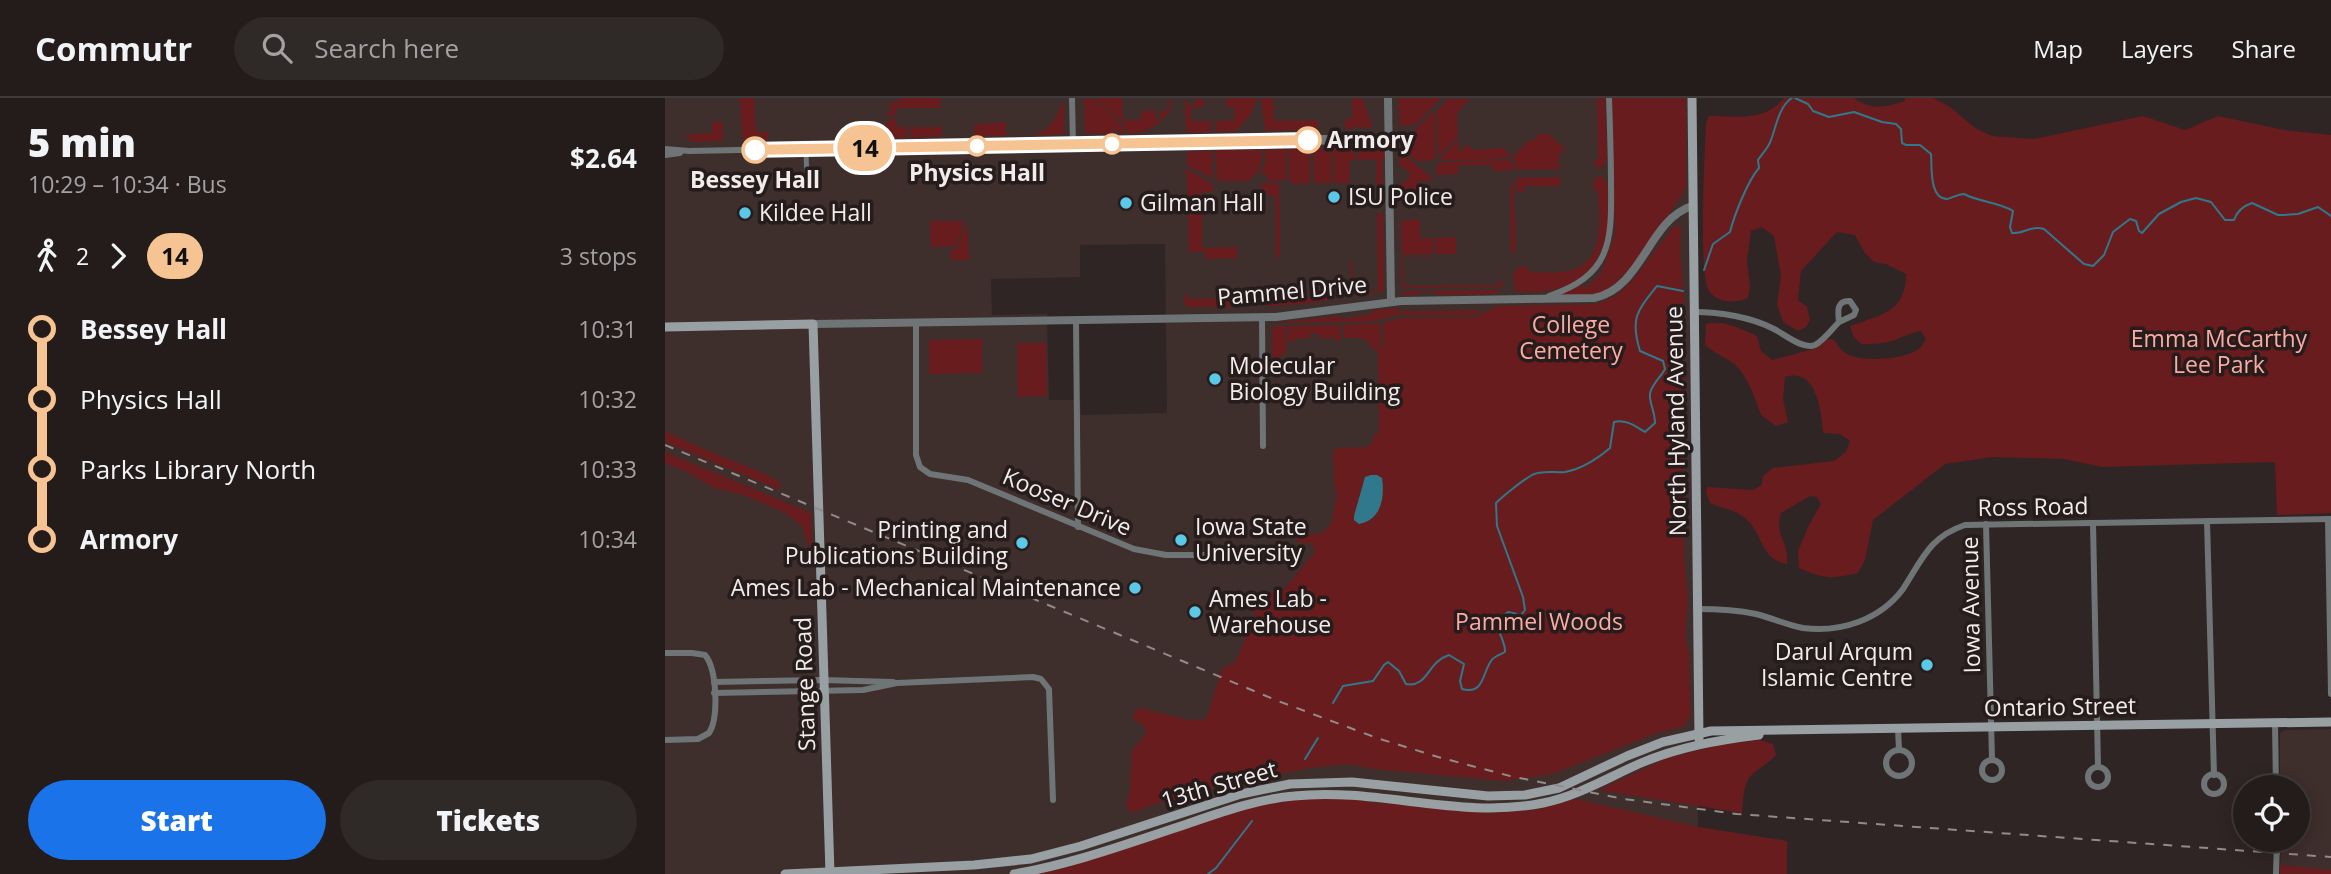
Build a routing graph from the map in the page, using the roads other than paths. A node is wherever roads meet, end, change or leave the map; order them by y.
1 (1072, 98) edge
2 (1388, 98) edge
3 (1609, 98) edge
4 (1692, 98) edge
5 (1388, 138) junction
6 (1073, 144) junction
7 (665, 149) edge
8 (806, 149) junction
9 (688, 151) junction
10 (665, 155) edge
11 (807, 187) dead end
12 (1692, 206) junction
13 (1540, 299) junction
14 (1391, 302) junction
15 (1694, 312) junction
16 (1262, 317) junction
17 (1076, 320) junction
18 (1839, 322) dead end
19 (916, 323) junction
20 (813, 324) junction
21 (665, 327) edge
22 (1263, 446) dead end
23 (2329, 519) edge
24 (2207, 521) junction
25 (2093, 523) junction
26 (1986, 524) junction
27 (1078, 527) junction
28 (1217, 555) dead end
29 (1697, 609) junction
30 (665, 653) edge
31 (823, 680) junction
32 (713, 682) junction
33 (897, 683) junction
34 (824, 691) junction
35 (714, 693) junction
36 (2331, 694) edge
37 (2331, 722) edge
38 (2275, 723) junction
39 (2214, 724) junction
40 (2097, 726) junction
41 (1991, 727) junction
42 (1898, 729) junction
43 (1789, 731) junction
44 (1699, 733) junction
45 (665, 740) edge
46 (1701, 744) junction
47 (1899, 750) junction
48 (1992, 760) dead end
49 (2098, 767) dead end
50 (2214, 775) dead end
51 (2276, 775) edge
52 (1053, 800) dead end
53 (2277, 852) edge
54 (830, 873) edge
55 (785, 874) edge
56 (1014, 874) edge
57 (2276, 874) edge

1 - 6 street
2 - 5 street
3 - 13 street
4 - 12 main road, North Hyland Avenue
5 - 6 street
5 - 14 street
6 - 8 street
7 - 9 street
8 - 9 street
8 - 11 street
9 - 10 street
12 - 13 street, Pammel Drive
12 - 15 main road, North Hyland Avenue
13 - 14 street, Pammel Drive
14 - 16 street, Pammel Drive
15 - 18 street
15 - 29 main road, North Hyland Avenue
16 - 17 street, Pammel Drive
16 - 22 street
17 - 19 street, Pammel Drive
17 - 27 street
19 - 20 street, Pammel Drive
19 - 27 street, Kooser Drive
20 - 21 main road
20 - 31 main road, Stange Road
23 - 24 street, Ross Road
23 - 36 street
24 - 25 street, Ross Road
24 - 39 street
25 - 26 street, Ross Road
25 - 40 street
26 - 29 street, Ross Road
26 - 41 street, Iowa Avenue
27 - 28 street, Kooser Drive
29 - 44 main road, North Hyland Avenue
30 - 32 street
31 - 32 street
31 - 33 street
31 - 34 main road, Stange Road
32 - 35 street
33 - 34 street
33 - 52 street
34 - 35 street
34 - 54 main road, Stange Road
35 - 45 street
37 - 38 main road, Ontario Street
38 - 39 main road, Ontario Street
38 - 51 street
39 - 40 main road, Ontario Street
39 - 50 street
40 - 41 main road, Ontario Street
40 - 49 street
41 - 42 main road, Ontario Street
41 - 48 street, Iowa Avenue
42 - 43 main road, Ontario Street
42 - 47 street
43 - 44 main road, Ontario Street
43 - 46 main road, Ontario Street
44 - 46 main road, North Hyland Avenue
44 - 54 main road, 13th Street
46 - 56 main road, 13th Street
47 - 47 street
53 - 57 street, bridge
54 - 55 main road, 13th Street

